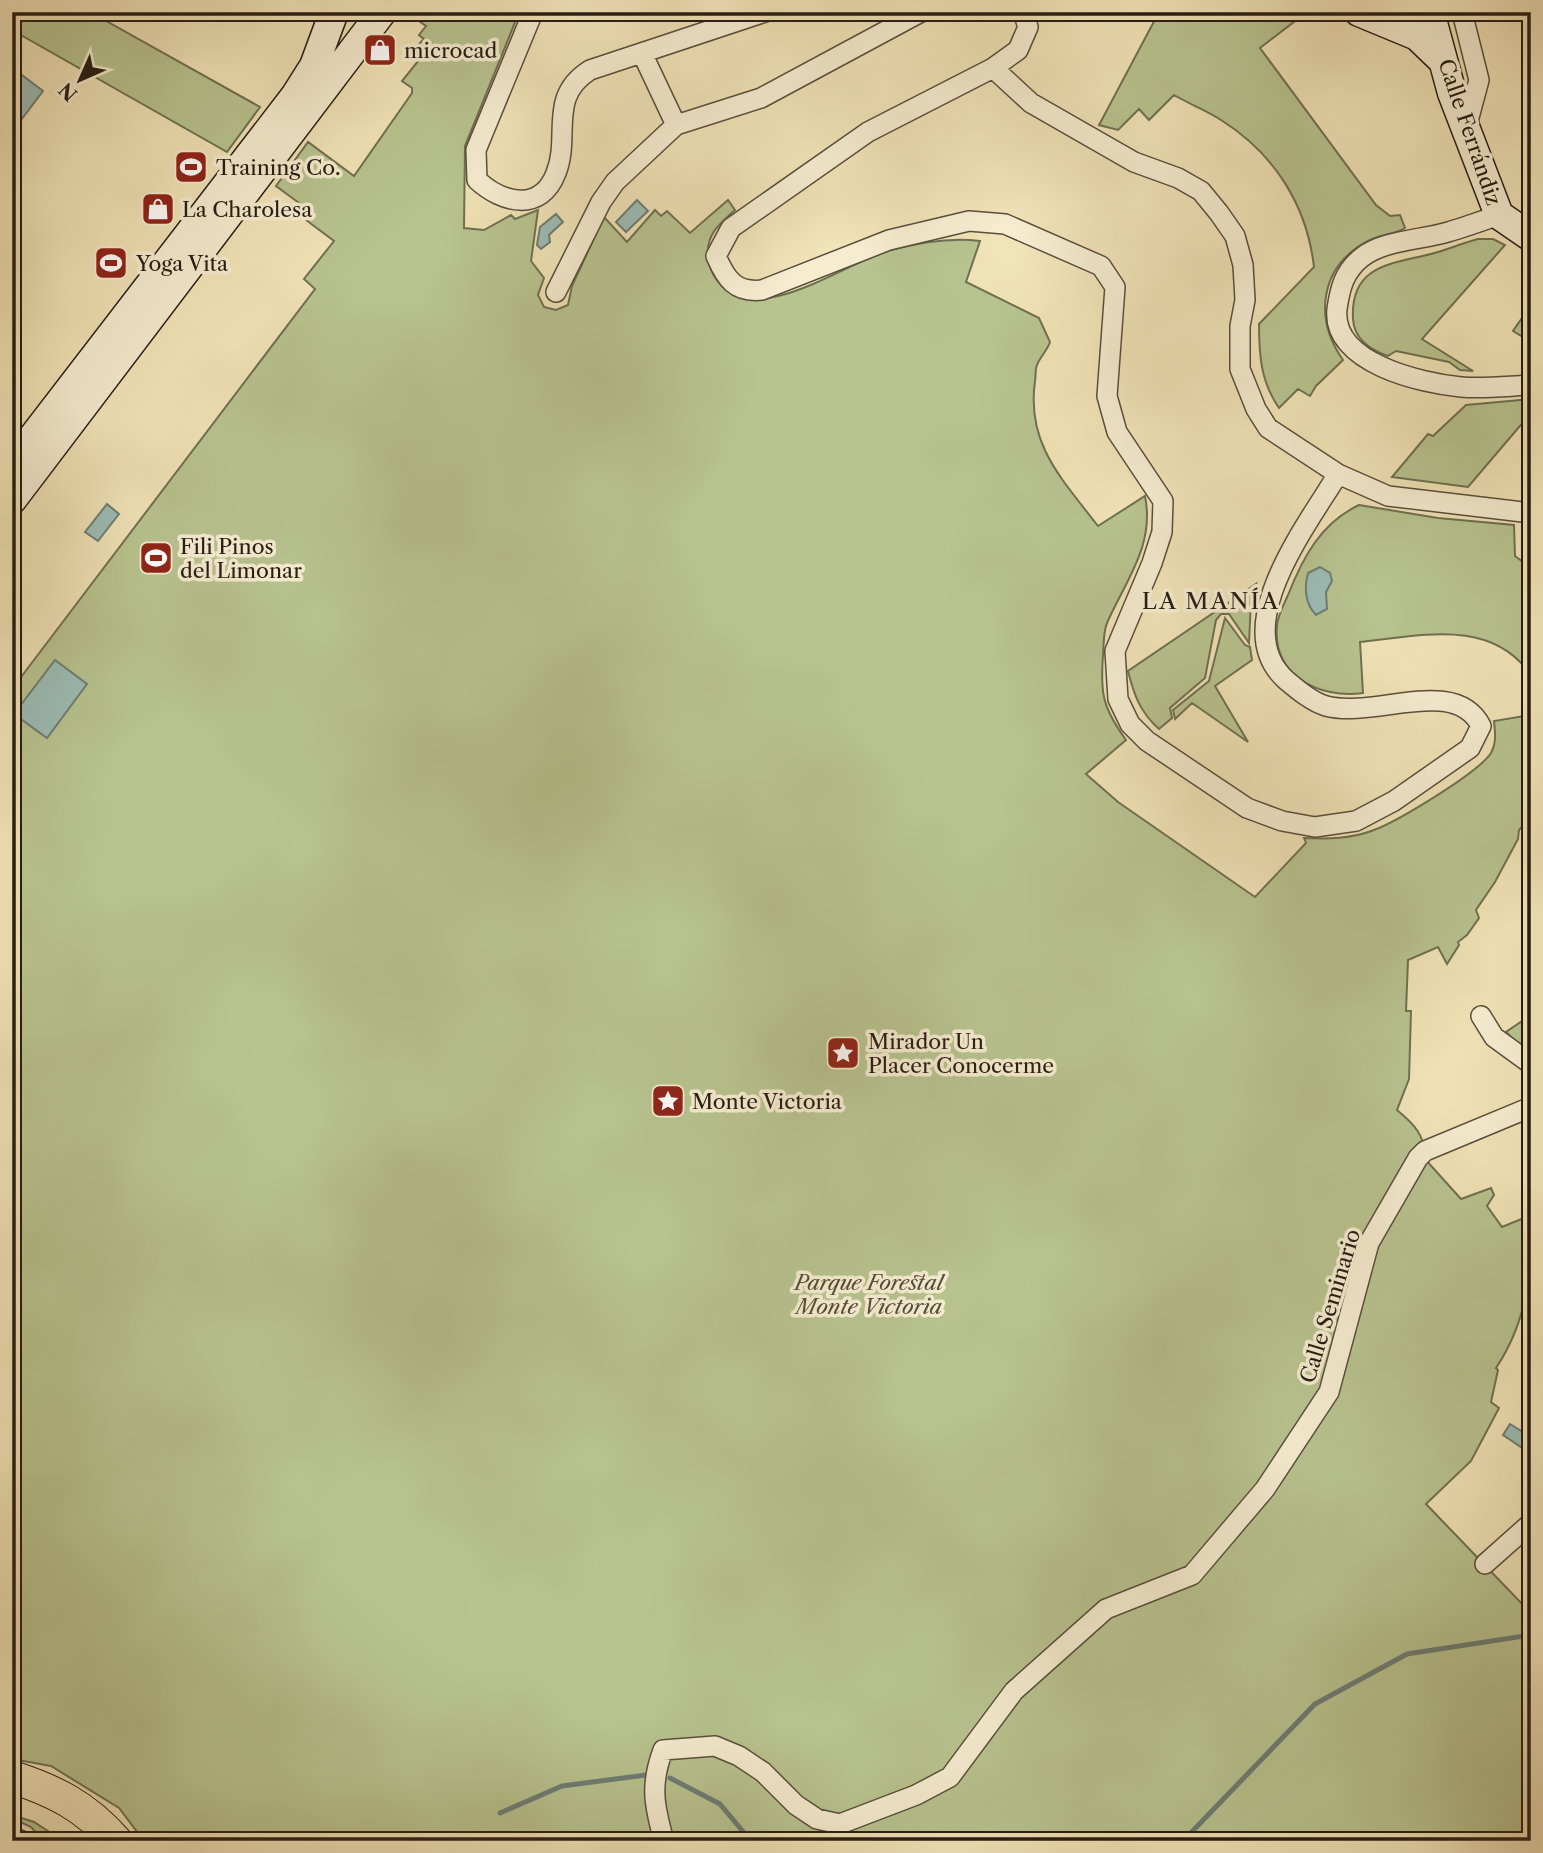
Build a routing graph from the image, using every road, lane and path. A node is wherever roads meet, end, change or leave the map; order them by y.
1 (334, 12) edge
2 (382, 12) edge
3 (533, 12) edge
4 (765, 12) edge
5 (921, 12) edge
6 (1023, 12) edge
7 (1430, 12) edge
8 (1462, 12) edge
9 (1370, 13) edge
10 (1403, 21) edge
11 (642, 54) junction
12 (1445, 64) junction
13 (993, 68) junction
14 (676, 125) junction
15 (1467, 125) junction
16 (1499, 215) junction
17 (1531, 237) edge
18 (556, 292) dead end
19 (1531, 385) edge
20 (12, 464) edge
21 (1338, 474) junction
22 (12, 500) edge
23 (1531, 513) edge
24 (1481, 1016) dead end
25 (1531, 1064) edge
26 (1531, 1107) edge
27 (1531, 1523) edge
28 (1485, 1564) dead end
29 (12, 1777) edge
30 (12, 1797) edge
31 (12, 1837) edge
32 (22, 1841) edge
33 (91, 1841) edge
34 (116, 1841) edge
35 (664, 1841) edge

1 - 20 street
2 - 22 street
3 - 11 street
4 - 11 street
5 - 14 street
6 - 13 street
7 - 12 street, Calle Ferrándiz
8 - 15 street
9 - 10 street
10 - 12 street
11 - 14 street
12 - 15 street, Calle Ferrándiz
13 - 21 street
13 - 21 street
14 - 18 street
15 - 16 street, Calle Ferrándiz
16 - 17 street, Calle Ferrándiz
16 - 19 street
21 - 23 street
24 - 25 street
26 - 35 street, Calle Seminario
27 - 28 street
29 - 34 main road
30 - 33 main road
31 - 32 street

